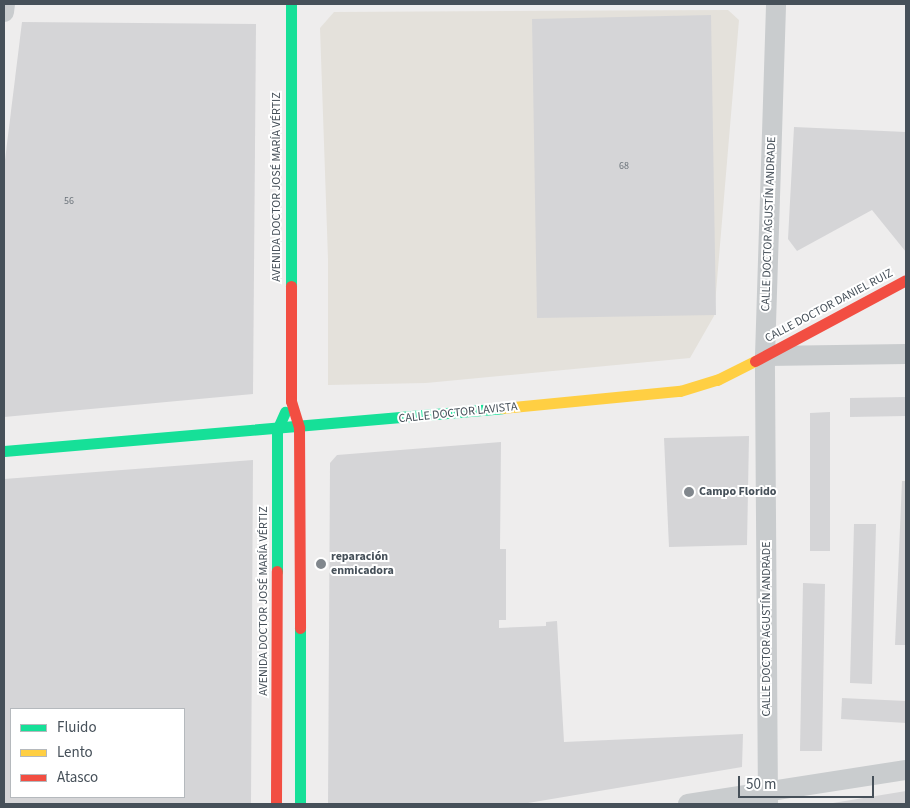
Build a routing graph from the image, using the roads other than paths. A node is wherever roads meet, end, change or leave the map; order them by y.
1 (5, 4) edge
2 (291, 4) edge
3 (776, 4) edge
4 (4, 12) edge
5 (906, 280) edge
6 (906, 354) edge
7 (766, 356) junction
8 (291, 401) junction
9 (299, 428) junction
10 (277, 430) junction
11 (4, 451) edge
12 (278, 622) junction
13 (301, 623) junction
14 (906, 770) edge
15 (768, 798) edge
16 (276, 804) edge
17 (300, 804) edge
18 (688, 804) edge

1 - 4 street
2 - 8 main road, AVENIDA DOCTOR JOSÉ MARÍA VÉRTIZ
3 - 7 street, CALLE DOCTOR AGUSTÍN ANDRADE
5 - 7 main road, CALLE DOCTOR DANIEL RUIZ
6 - 7 street, CALLE DOCTOR LAVISTA
7 - 9 main road, CALLE DOCTOR LAVISTA
7 - 15 street, CALLE DOCTOR AGUSTÍN ANDRADE
8 - 9 main road, AVENIDA DOCTOR JOSÉ MARÍA VÉRTIZ
8 - 10 main road, AVENIDA DOCTOR JOSÉ MARÍA VÉRTIZ
9 - 10 main road, CALLE DOCTOR LAVISTA
9 - 13 main road, AVENIDA DOCTOR JOSÉ MARÍA VÉRTIZ
10 - 11 main road, CALLE DOCTOR LAVISTA
10 - 12 main road, AVENIDA DOCTOR JOSÉ MARÍA VÉRTIZ
12 - 13 main road
12 - 16 main road, AVENIDA DOCTOR JOSÉ MARÍA VÉRTIZ
13 - 17 main road, AVENIDA DOCTOR JOSÉ MARÍA VÉRTIZ
14 - 15 street
15 - 18 street

